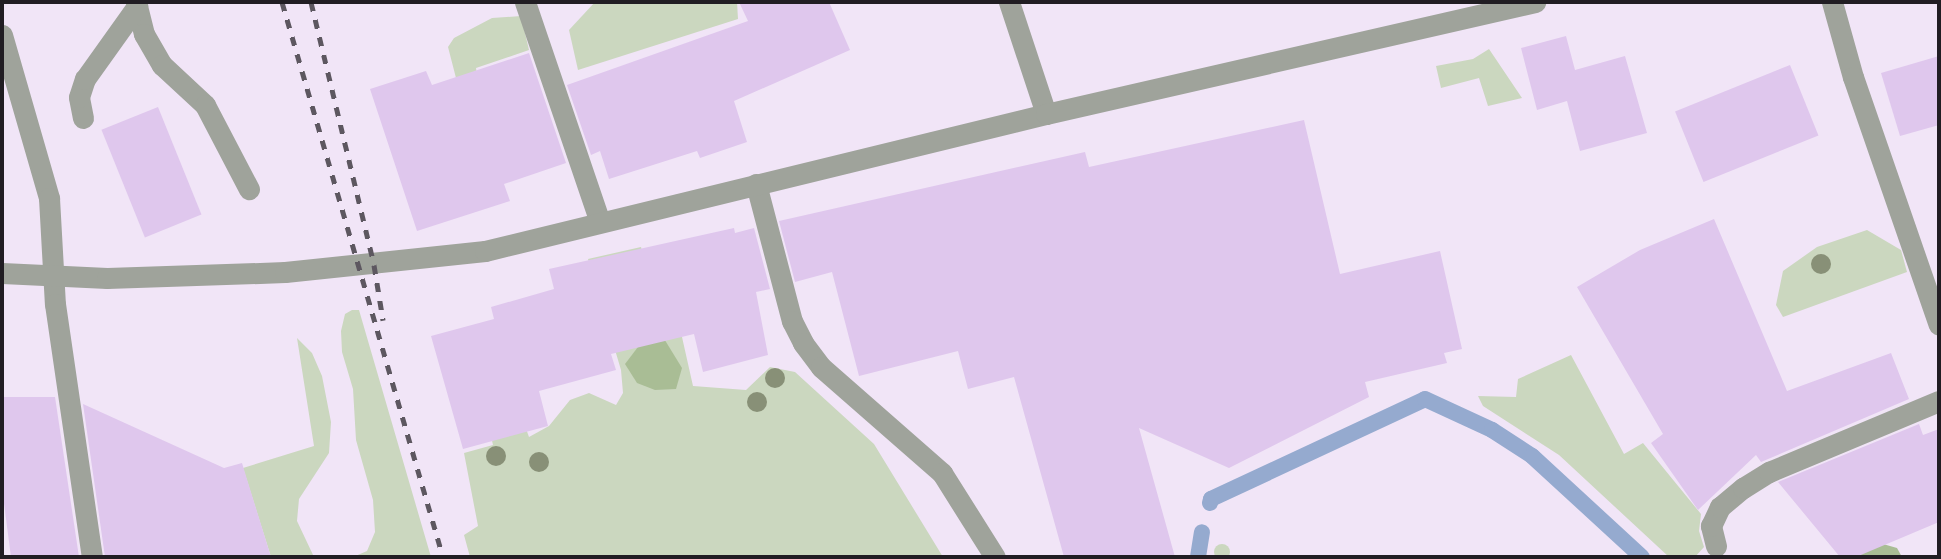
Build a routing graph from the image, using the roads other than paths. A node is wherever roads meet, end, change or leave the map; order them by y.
1 (525, 2) edge
2 (1009, 2) edge
3 (1535, 2) edge
4 (1832, 2) edge
5 (137, 4) edge
6 (2, 35) edge
7 (1046, 114) junction
8 (83, 118) dead end
9 (756, 184) junction
10 (249, 190) dead end
11 (600, 222) junction
12 (2, 273) edge
13 (53, 277) junction
14 (1939, 325) edge
15 (1939, 401) edge
16 (1716, 546) dead end
17 (92, 557) edge
18 (995, 557) edge

1 - 11 street
2 - 7 street
3 - 7 street
4 - 14 street
5 - 8 street
5 - 10 street
6 - 13 street
7 - 9 street
9 - 11 street
9 - 18 street
11 - 13 street
12 - 13 street
13 - 17 street
15 - 16 street

